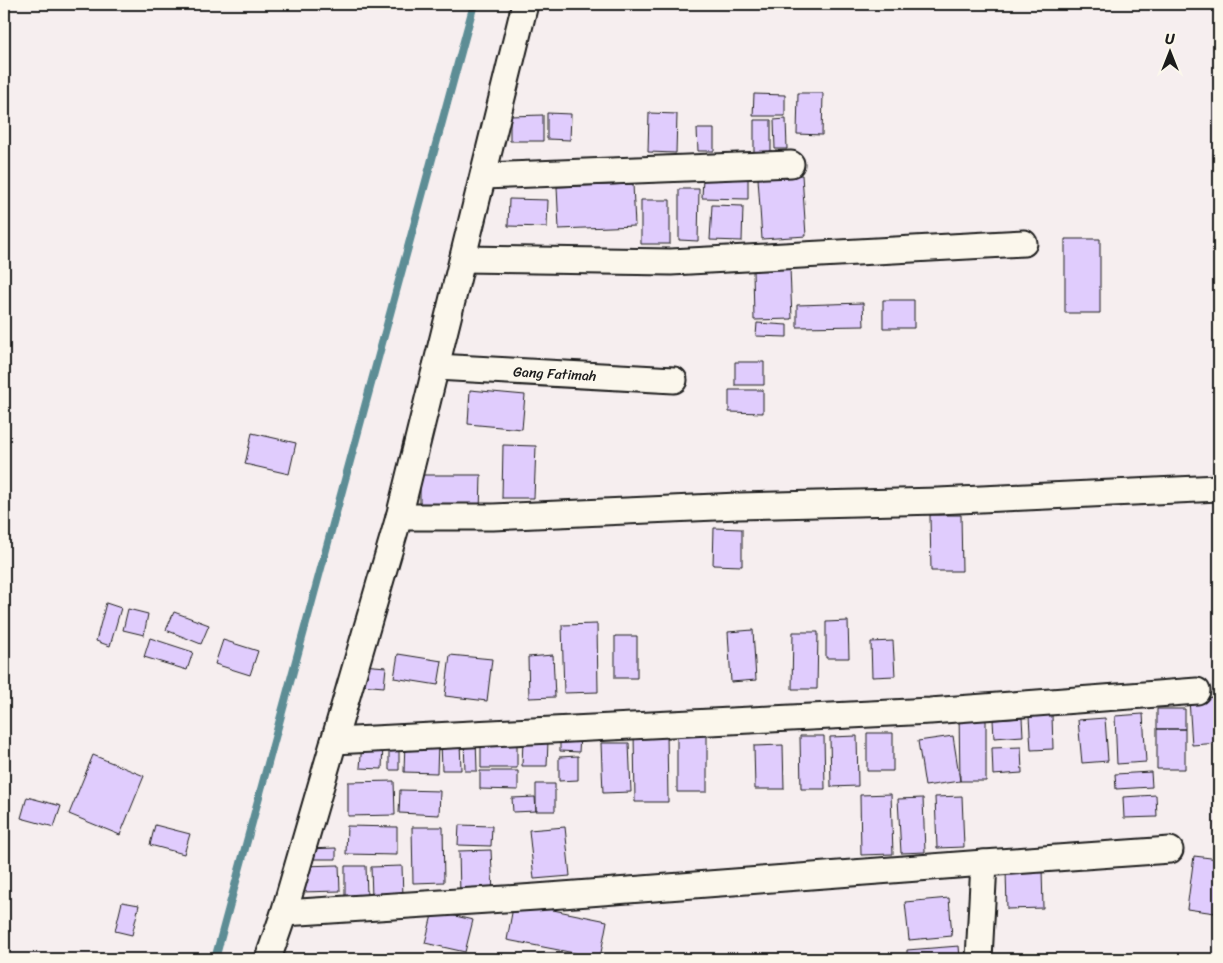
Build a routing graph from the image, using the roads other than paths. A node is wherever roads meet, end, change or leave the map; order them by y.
1 (525, 4) edge
2 (791, 164) dead end
3 (484, 176) junction
4 (1024, 243) dead end
5 (463, 259) junction
6 (436, 367) junction
7 (674, 380) dead end
8 (1219, 488) edge
9 (399, 517) junction
10 (1197, 691) dead end
11 (334, 741) junction
12 (1170, 850) dead end
13 (984, 863) junction
14 (284, 913) junction
15 (268, 959) edge
16 (979, 959) edge

1 - 3 street
2 - 3 street
3 - 5 street
4 - 5 street
5 - 6 street
6 - 7 street, Gang Fatimah
6 - 9 street
8 - 9 street
9 - 11 street
10 - 11 street
11 - 14 street
12 - 13 street
13 - 14 street
13 - 16 street
14 - 15 street

